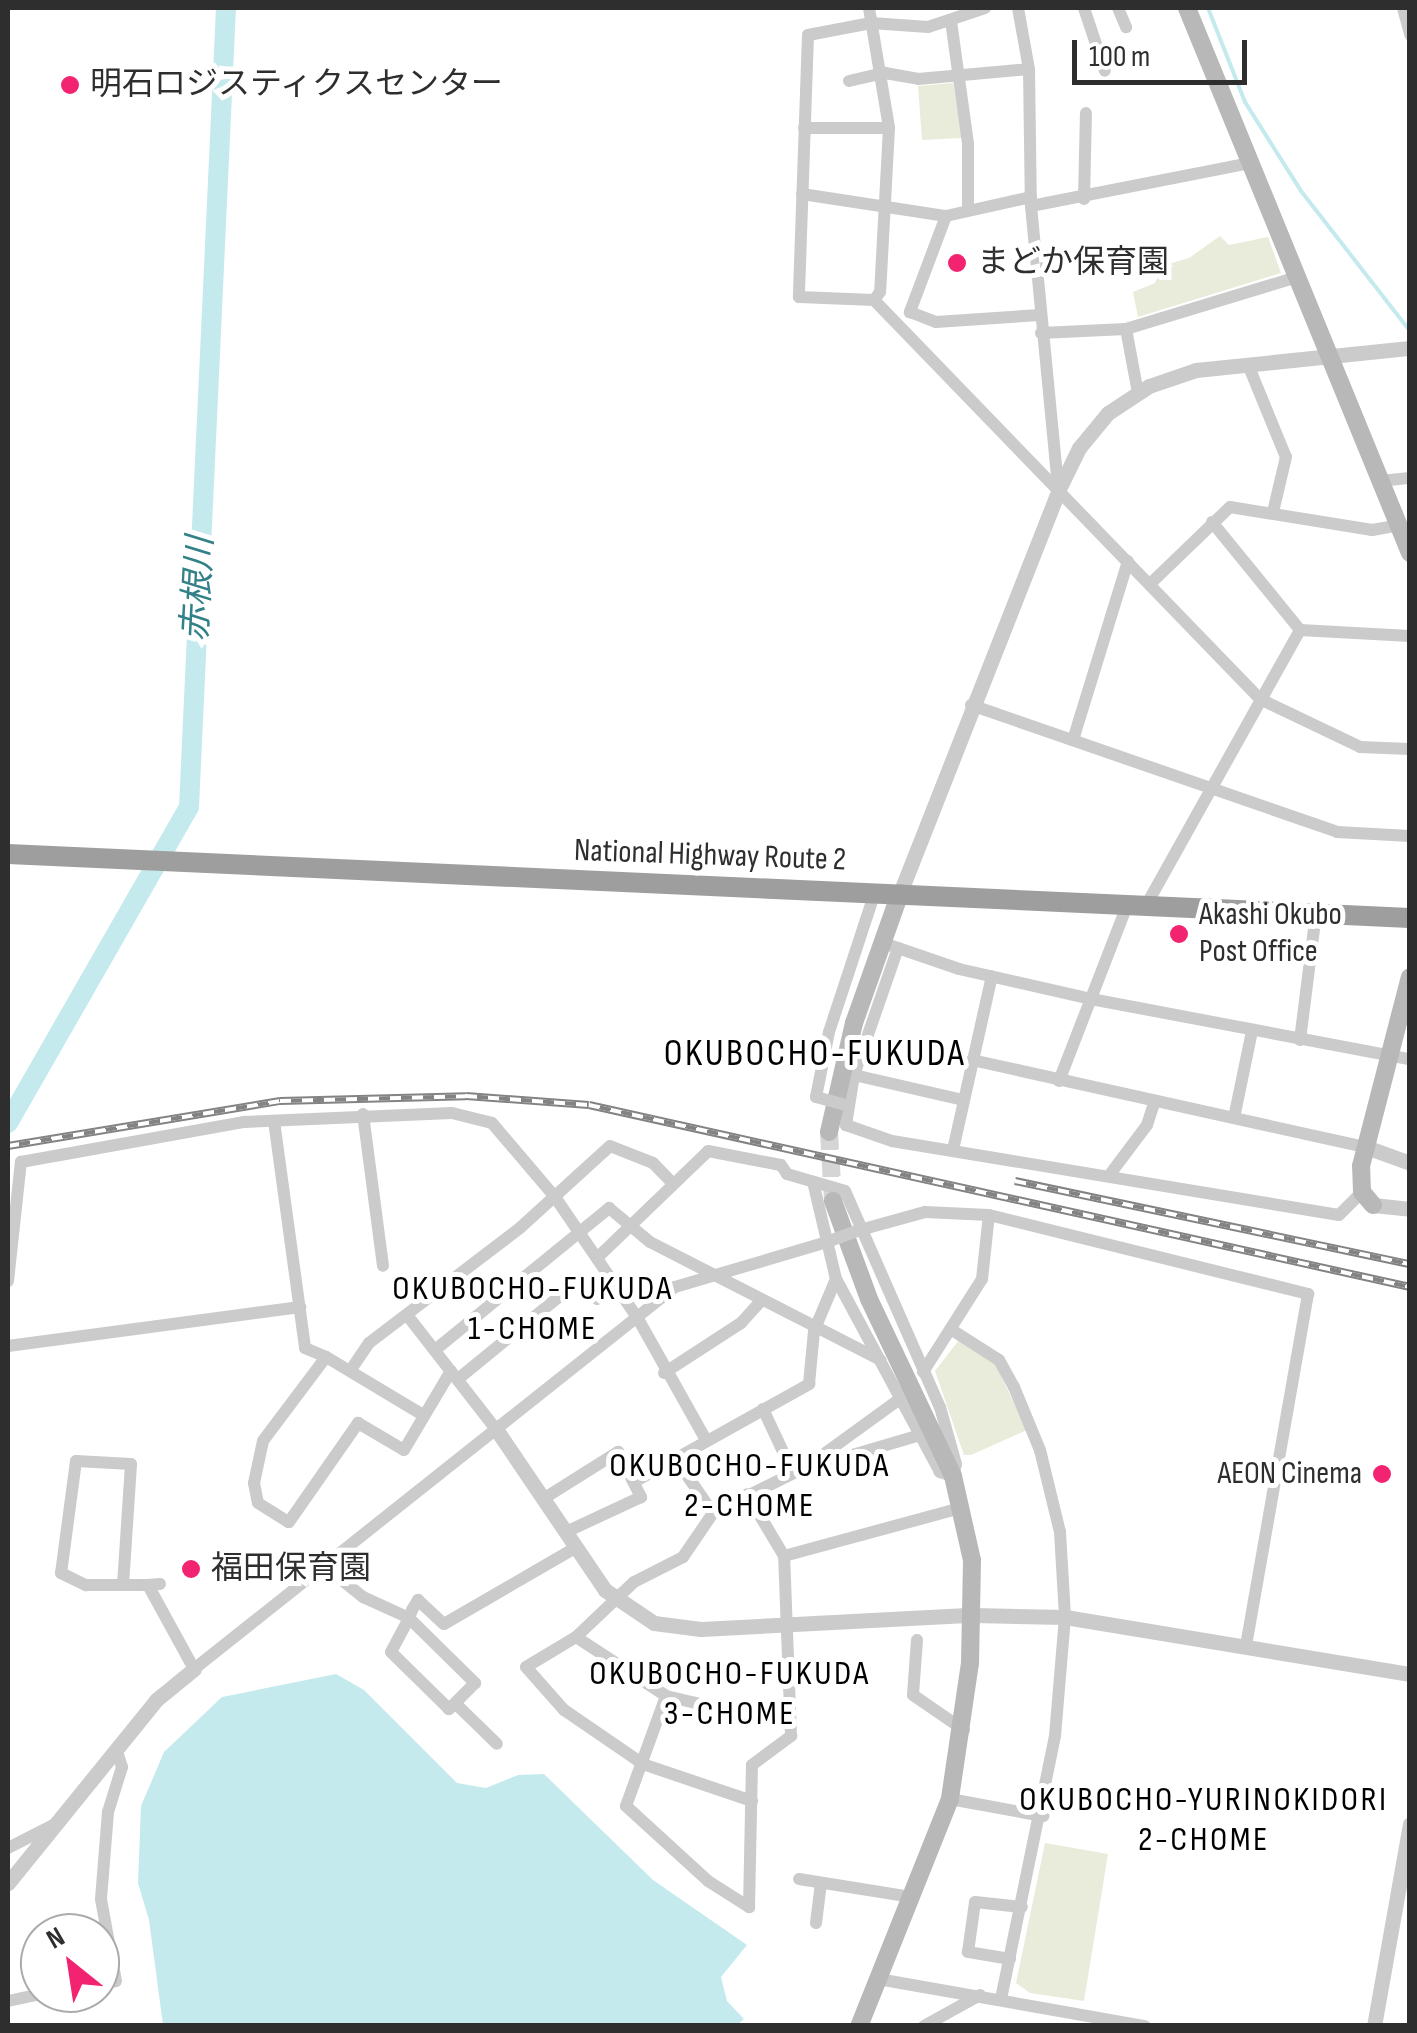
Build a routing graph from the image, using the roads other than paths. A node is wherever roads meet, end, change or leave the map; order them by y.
1 (869, 8) edge
2 (986, 8) edge
3 (1018, 8) edge
4 (1084, 8) edge
5 (1118, 8) edge
6 (1187, 8) edge
7 (1403, 8) edge
8 (951, 21) junction
9 (871, 23) junction
10 (1126, 27) dead end
11 (1410, 35) edge
12 (1029, 68) junction
13 (1106, 70) dead end
14 (885, 73) junction
15 (960, 77) junction
16 (849, 81) dead end
17 (1086, 113) dead end
18 (804, 128) junction
19 (889, 128) junction
20 (1250, 163) junction
21 (802, 194) junction
22 (1084, 200) junction
23 (1031, 201) junction
24 (887, 206) junction
25 (968, 207) junction
26 (946, 216) junction
27 (1297, 277) junction
28 (874, 300) junction
29 (1040, 314) junction
30 (920, 319) junction
31 (1126, 328) junction
32 (905, 332) junction
33 (1041, 334) junction
34 (1410, 348) edge
35 (1330, 356) junction
36 (1249, 366) junction
37 (1138, 393) junction
38 (1410, 478) edge
39 (1380, 481) junction
40 (1058, 490) junction
41 (1274, 512) junction
42 (1212, 522) junction
43 (1398, 525) junction
44 (1410, 553) edge
45 (1128, 560) junction
46 (1150, 584) junction
47 (1300, 630) junction
48 (1410, 636) edge
49 (1260, 699) junction
50 (971, 705) junction
51 (1073, 740) junction
52 (1410, 749) edge
53 (1205, 791) junction
54 (1410, 836) edge
55 (8, 854) edge
56 (875, 892) junction
57 (900, 894) junction
58 (1138, 902) junction
59 (1316, 914) junction
60 (1410, 918) edge
61 (889, 945) junction
62 (992, 976) junction
63 (1410, 977) edge
64 (1091, 999) junction
65 (1252, 1032) junction
66 (1300, 1040) junction
67 (1390, 1054) junction
68 (1410, 1059) edge
69 (972, 1060) junction
70 (854, 1075) junction
71 (1059, 1081) junction
72 (963, 1100) junction
73 (1154, 1103) junction
74 (849, 1106) junction
75 (363, 1114) junction
76 (1234, 1118) junction
77 (274, 1121) junction
78 (837, 1129) junction
79 (1366, 1147) junction
80 (953, 1150) junction
81 (1410, 1163) edge
82 (1112, 1173) junction
83 (672, 1182) junction
84 (813, 1182) junction
85 (554, 1197) junction
86 (1367, 1199) junction
87 (834, 1202) tunnel mouth
88 (1410, 1210) edge
89 (989, 1214) junction
90 (629, 1222) junction
91 (860, 1230) junction
92 (581, 1234) junction
93 (824, 1243) junction
94 (597, 1258) junction
95 (383, 1266) dead end
96 (716, 1274) junction
97 (836, 1279) junction
98 (8, 1281) edge
99 (614, 1284) junction
100 (762, 1300) junction
101 (300, 1307) junction
102 (407, 1315) junction
103 (637, 1318) junction
104 (814, 1330) junction
105 (952, 1330) junction
106 (8, 1346) edge
107 (434, 1350) junction
108 (326, 1357) junction
109 (881, 1360) junction
110 (350, 1372) junction
111 (664, 1372) junction
112 (924, 1372) junction
113 (454, 1375) junction
114 (900, 1398) junction
115 (763, 1409) junction
116 (423, 1415) junction
117 (498, 1432) junction
118 (920, 1436) junction
119 (706, 1440) junction
120 (676, 1458) junction
121 (799, 1469) junction
122 (953, 1476) junction
123 (634, 1482) junction
124 (747, 1494) junction
125 (543, 1499) junction
126 (961, 1508) junction
127 (713, 1513) junction
128 (566, 1532) junction
129 (575, 1548) junction
130 (784, 1556) junction
131 (327, 1568) junction
132 (123, 1585) junction
133 (619, 1603) junction
134 (972, 1615) junction
135 (1066, 1617) junction
136 (408, 1618) junction
137 (788, 1624) junction
138 (576, 1638) junction
139 (917, 1640) dead end
140 (1246, 1644) junction
141 (194, 1669) junction
142 (1410, 1674) edge
143 (666, 1696) junction
144 (456, 1704) junction
145 (789, 1711) junction
146 (964, 1730) junction
147 (497, 1744) dead end
148 (116, 1749) junction
149 (643, 1764) junction
150 (950, 1799) junction
151 (752, 1801) junction
152 (1043, 1816) junction
153 (57, 1822) junction
154 (1410, 1824) edge
155 (12, 1844) edge
156 (32, 1853) junction
157 (799, 1879) dead end
158 (8, 1883) edge
159 (822, 1883) junction
160 (911, 1897) junction
161 (1022, 1907) junction
162 (104, 1913) edge
163 (816, 1923) dead end
164 (1010, 1959) junction
165 (878, 1979) junction
166 (980, 1996) junction
167 (1001, 1999) junction
168 (1076, 2019) edge
169 (859, 2026) edge
170 (924, 2026) edge
171 (1145, 2026) edge
172 (1374, 2026) edge

1 - 9 street
2 - 8 street
3 - 12 street
4 - 13 street
5 - 10 street
6 - 20 main road
7 - 11 street
8 - 9 street
8 - 15 street
9 - 14 street
9 - 18 street
12 - 15 street
12 - 23 street
14 - 15 street
14 - 16 street
14 - 19 street
15 - 25 street
17 - 22 street
18 - 19 street
18 - 21 street
19 - 24 street
20 - 22 street
20 - 27 main road
21 - 24 street
21 - 28 street
22 - 23 street
23 - 25 street
23 - 29 street
24 - 26 street
24 - 28 street
25 - 26 street
26 - 30 street
27 - 31 street
27 - 35 main road
28 - 32 street
29 - 30 street
29 - 33 street
30 - 32 street
31 - 33 street
31 - 37 street
32 - 40 street
33 - 40 street
34 - 35 street
35 - 36 street
35 - 39 main road
36 - 37 street
36 - 41 street
37 - 40 street
38 - 39 street
39 - 43 main road
40 - 45 street
40 - 50 street
41 - 42 street
41 - 43 street
42 - 46 street
42 - 47 street
43 - 44 main road
45 - 46 street
45 - 51 street
46 - 49 street
47 - 48 street
47 - 49 street
49 - 52 street
49 - 53 street
50 - 51 street
50 - 57 street
51 - 53 street
53 - 54 street
53 - 58 street
55 - 56 highway, National Highway Route 2
56 - 57 highway, National Highway Route 2
56 - 74 street, bridge
57 - 58 highway, National Highway Route 2
57 - 61 main road
58 - 59 highway, National Highway Route 2
58 - 64 street
59 - 60 highway, National Highway Route 2
59 - 66 street
61 - 62 street
61 - 70 street
61 - 78 main road
62 - 64 street
62 - 69 street
63 - 67 main road
64 - 65 street
64 - 71 street
65 - 66 street
65 - 76 street
66 - 67 street
67 - 68 street
67 - 79 main road
69 - 71 street
69 - 72 street
70 - 72 street
70 - 74 street
71 - 73 street
72 - 80 street
73 - 76 street
73 - 82 street
74 - 78 street
75 - 77 street
75 - 85 street
75 - 95 street
76 - 79 street
77 - 98 street
77 - 101 street
78 - 80 street
79 - 81 street
79 - 86 main road
80 - 82 street
82 - 86 street
83 - 84 street
83 - 85 street
83 - 90 street
84 - 91 street
84 - 93 street
85 - 92 street
85 - 102 street
86 - 88 street
87 - 122 main road
89 - 91 street
89 - 105 street
89 - 140 street
90 - 92 street
90 - 94 street
90 - 96 street
91 - 93 street, bridge
91 - 112 street
92 - 94 street
92 - 107 street
93 - 96 street
93 - 97 street
94 - 99 street
96 - 100 street
96 - 103 street
97 - 104 street
97 - 109 street
99 - 103 street
99 - 113 street
100 - 104 street
100 - 111 street
101 - 106 street
101 - 108 street
102 - 107 street
102 - 110 street
103 - 111 street
103 - 117 street
104 - 109 street
104 - 115 street
105 - 112 street
105 - 135 street
107 - 113 street
108 - 110 street
108 - 116 street
109 - 114 street
110 - 116 street
111 - 119 street
112 - 122 street
113 - 116 street
113 - 117 street
114 - 118 street
114 - 121 street
115 - 119 street
115 - 121 street
117 - 125 street
117 - 131 street
118 - 121 street
118 - 122 street
119 - 120 street
120 - 123 street
120 - 127 street
121 - 124 street
122 - 126 main road
123 - 125 street
123 - 128 street
124 - 127 street
124 - 130 street
125 - 128 street
126 - 130 street
126 - 134 main road
127 - 133 street
128 - 129 street
129 - 133 street
129 - 136 street
130 - 137 street
131 - 136 street
131 - 141 street
132 - 132 street
132 - 141 street
133 - 137 street
133 - 138 street
134 - 135 street
134 - 137 street
134 - 146 main road
135 - 140 street
135 - 152 street
136 - 144 street
136 - 144 street
137 - 145 street
138 - 143 street
138 - 149 street
139 - 146 street
140 - 142 street
141 - 148 street
143 - 145 street
143 - 149 street
144 - 147 street
145 - 151 street
146 - 150 main road
148 - 153 street
148 - 162 street
149 - 151 street
149 - 151 street
150 - 152 street
150 - 160 main road
152 - 161 street
153 - 155 street
153 - 156 street
154 - 172 street
155 - 156 street
156 - 158 street
157 - 159 street
159 - 160 street
159 - 163 street
160 - 165 main road
161 - 164 street
161 - 164 street
164 - 167 street
165 - 166 street
165 - 169 main road
166 - 167 street
166 - 170 street
167 - 168 street
168 - 171 street

